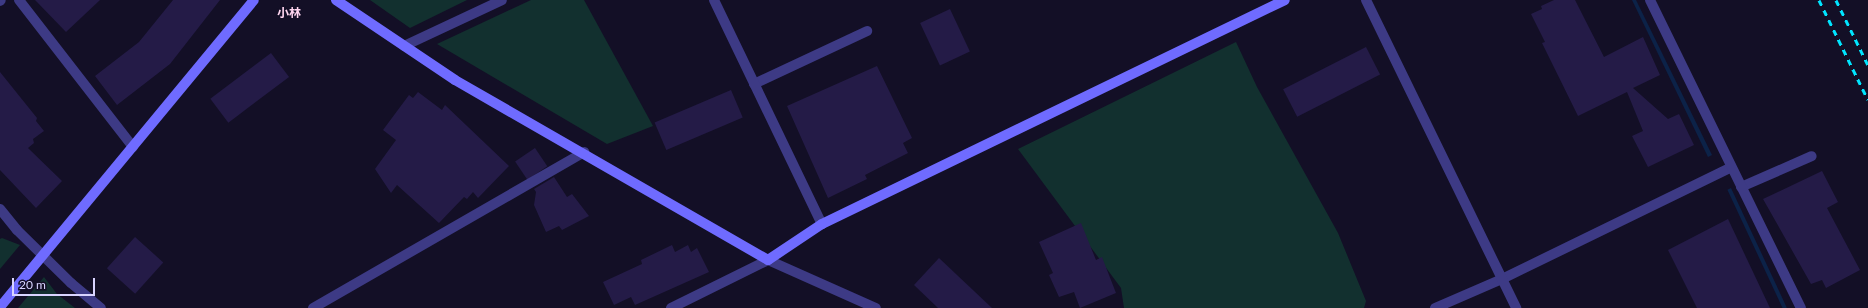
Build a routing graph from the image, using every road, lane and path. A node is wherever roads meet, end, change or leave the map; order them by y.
1 (19, 0) edge
2 (254, 0) edge
3 (336, 0) edge
4 (502, 0) edge
5 (714, 0) edge
6 (1285, 0) edge
7 (1366, 0) edge
8 (1650, 0) edge
9 (867, 31) dead end
10 (404, 46) junction
11 (754, 84) junction
12 (133, 147) junction
13 (584, 152) junction
14 (1812, 156) dead end
15 (1730, 168) junction
16 (1741, 187) junction
17 (0, 209) edge
18 (822, 224) junction
19 (44, 255) junction
20 (768, 260) junction
21 (1502, 279) junction
22 (0, 307) edge
23 (101, 308) edge
24 (313, 308) edge
25 (671, 308) edge
26 (876, 308) edge
27 (1435, 308) edge
28 (1516, 308) edge
29 (1801, 308) edge

1 - 12 street
2 - 12 street
3 - 10 street
4 - 10 street
5 - 11 street
6 - 18 street
7 - 21 street
8 - 15 street
9 - 11 street
10 - 13 street
11 - 18 street
12 - 19 street
13 - 20 street
13 - 24 street
14 - 16 street
15 - 16 street
15 - 21 street
16 - 29 street
17 - 19 street
18 - 20 street
19 - 22 street
19 - 23 street
20 - 25 street
20 - 26 street
21 - 27 street
21 - 28 street

